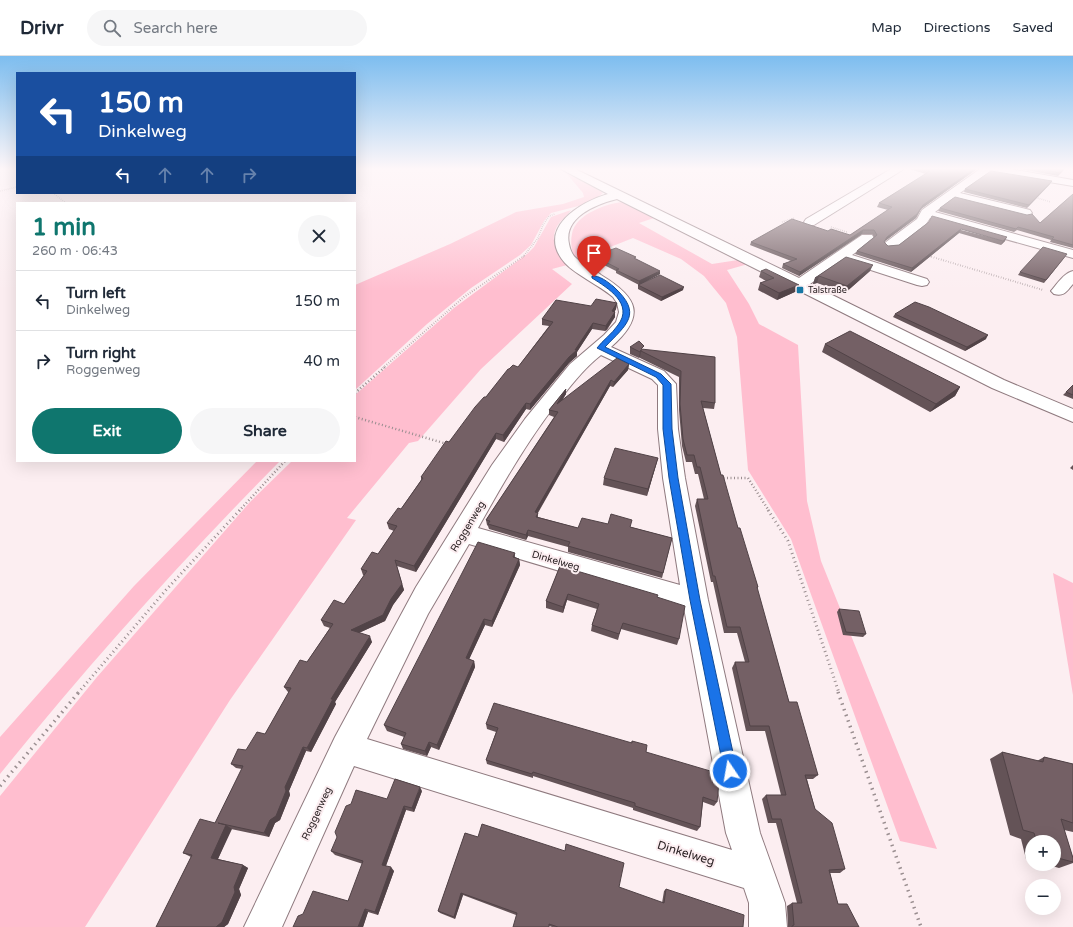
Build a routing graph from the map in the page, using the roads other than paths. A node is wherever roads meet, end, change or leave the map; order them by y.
1 (581, 210) edge
2 (647, 210) edge
3 (831, 210) edge
4 (930, 210) edge
5 (1013, 210) edge
6 (926, 213) junction
7 (1026, 213) edge
8 (810, 222) road end
9 (867, 238) road end
10 (891, 245) edge
11 (1073, 254) edge
12 (842, 256) junction
13 (1073, 275) edge
14 (922, 282) dead end
15 (800, 284) junction
16 (1054, 291) road end
17 (600, 348) junction
18 (1073, 416) edge
19 (463, 533) junction
20 (695, 600) junction
21 (346, 748) junction
22 (757, 873) junction
23 (263, 927) edge
24 (768, 927) edge

1 - 17 street, Roggenweg
2 - 15 street
3 - 8 street
4 - 6 street
5 - 7 street
6 - 10 street
6 - 11 street
9 - 12 street
12 - 14 street
12 - 15 street
13 - 16 street
15 - 18 street
17 - 19 street, Roggenweg
17 - 20 street
19 - 20 street, Dinkelweg
19 - 21 street, Roggenweg
20 - 22 street
21 - 22 street, Dinkelweg
21 - 23 street, Roggenweg
22 - 24 street

